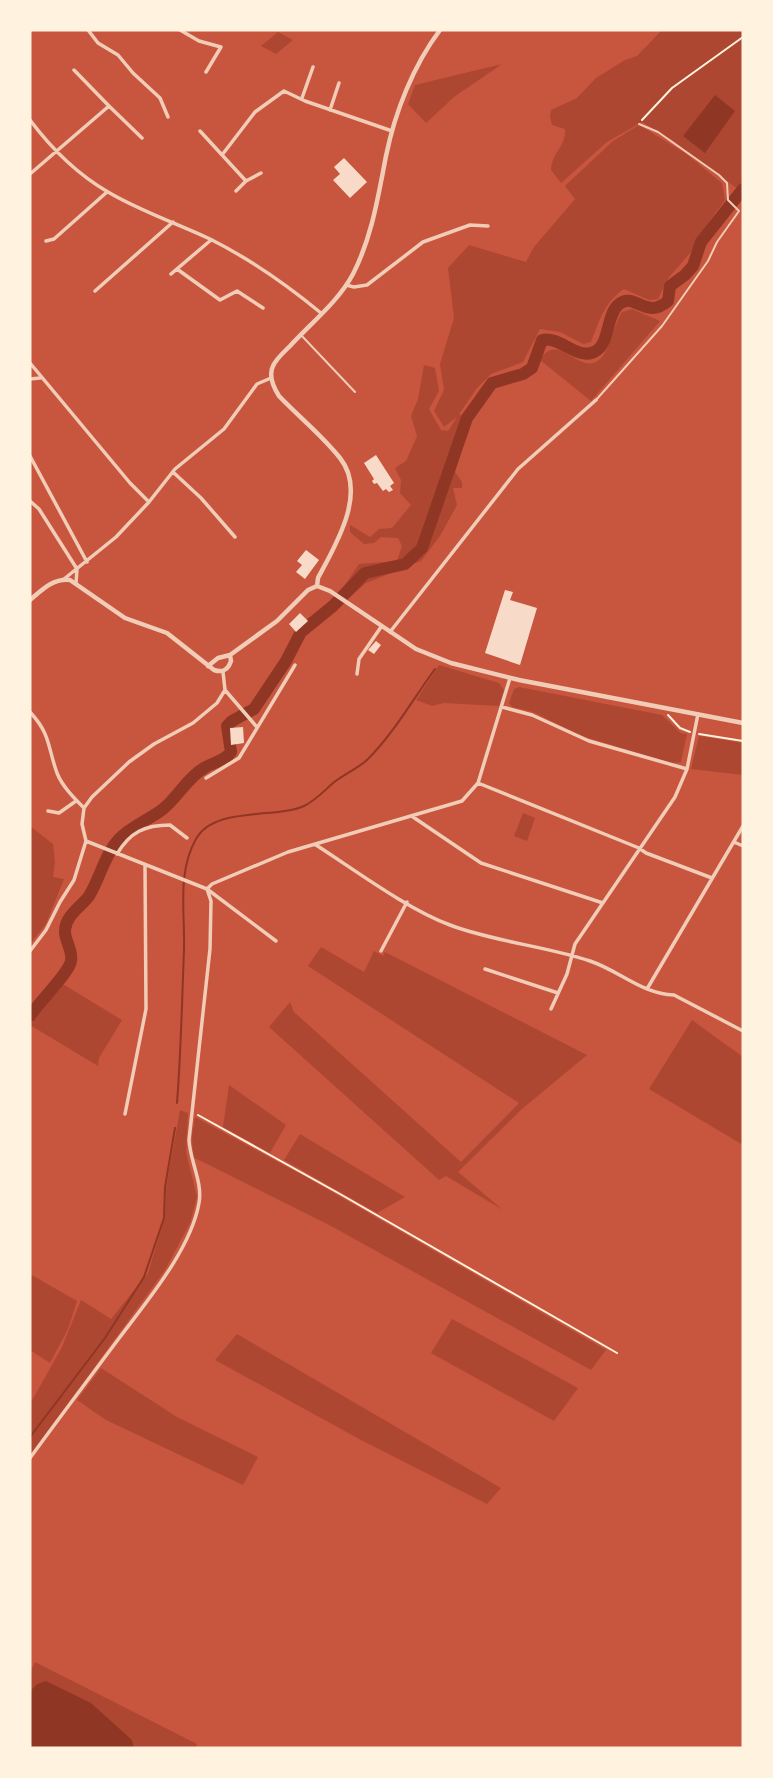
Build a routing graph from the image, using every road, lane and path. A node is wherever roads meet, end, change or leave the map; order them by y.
1 (88, 30) edge
2 (180, 30) edge
3 (440, 30) edge
4 (743, 37) edge
5 (313, 67) dead end
6 (74, 70) dead end
7 (206, 72) dead end
8 (339, 83) dead end
9 (302, 98) junction
10 (110, 106) junction
11 (330, 110) junction
12 (168, 117) dead end
13 (30, 120) edge
14 (639, 124) joint
15 (200, 131) dead end
16 (392, 131) junction
17 (142, 138) dead end
18 (56, 151) junction
19 (222, 155) junction
20 (261, 173) dead end
21 (30, 174) edge
22 (246, 181) junction
23 (107, 191) junction
24 (236, 191) dead end
25 (173, 222) junction
26 (488, 226) dead end
27 (211, 240) junction
28 (46, 241) dead end
29 (177, 269) junction
30 (171, 274) dead end
31 (346, 285) junction
32 (95, 291) dead end
33 (263, 308) dead end
34 (321, 313) junction
35 (300, 334) junction
36 (30, 363) edge
37 (40, 378) junction
38 (271, 378) junction
39 (30, 379) edge
40 (355, 393) dead end
41 (596, 400) joint
42 (30, 456) edge
43 (173, 472) junction
44 (30, 501) edge
45 (149, 502) junction
46 (235, 537) dead end
47 (87, 562) junction
48 (77, 569) junction
49 (64, 579) junction
50 (76, 583) junction
51 (317, 586) junction
52 (30, 600) edge
53 (382, 627) junction
54 (390, 632) junction
55 (230, 655) junction
56 (295, 665) dead end
57 (208, 666) junction
58 (223, 671) junction
59 (357, 674) dead end
60 (510, 678) junction
61 (225, 690) junction
62 (502, 707) junction
63 (30, 712) edge
64 (667, 714) dead end
65 (698, 714) junction
66 (743, 723) edge
67 (256, 726) junction
68 (695, 733) junction
69 (743, 741) edge
70 (687, 769) junction
71 (206, 778) dead end
72 (478, 783) junction
73 (76, 801) junction
74 (84, 808) junction
75 (48, 811) dead end
76 (413, 817) junction
77 (743, 826) edge
78 (187, 838) dead end
79 (86, 841) junction
80 (734, 842) junction
81 (316, 845) junction
82 (743, 846) edge
83 (639, 848) junction
84 (116, 854) junction
85 (145, 866) junction
86 (712, 878) junction
87 (207, 889) junction
88 (407, 902) junction
89 (603, 903) junction
90 (276, 942) dead end
91 (30, 951) edge
92 (381, 951) dead end
93 (572, 956) junction
94 (485, 969) dead end
95 (647, 989) junction
96 (558, 993) junction
97 (551, 1009) dead end
98 (743, 1031) edge
99 (192, 1112) junction
100 (125, 1114) dead end
101 (617, 1353) dead end
102 (30, 1458) edge

1 - 12 street
2 - 7 street
3 - 16 street
4 - 14 path
5 - 9 street
6 - 10 street
8 - 11 street
9 - 11 street
9 - 19 street
10 - 17 street
10 - 18 street
11 - 16 street
13 - 18 street
14 - 41 lane
15 - 19 street
16 - 31 street
18 - 21 street
18 - 23 street
19 - 22 street
20 - 22 street
22 - 24 street
23 - 25 street
23 - 28 street
25 - 27 street
25 - 32 street
26 - 31 street
27 - 29 street
27 - 34 street
29 - 30 street
29 - 33 street
31 - 34 street
34 - 35 street
35 - 38 street
35 - 40 lane
36 - 37 street
37 - 39 street
37 - 45 street
38 - 43 street
38 - 51 street
41 - 54 street
42 - 47 street
43 - 45 street
43 - 46 street
44 - 48 street
45 - 47 street
47 - 48 street
48 - 49 street
48 - 50 street
49 - 50 street
49 - 52 street
50 - 57 street
51 - 53 street
51 - 55 street
53 - 54 street
53 - 59 street
54 - 60 street
55 - 57 street
55 - 58 street
56 - 67 street
57 - 58 street
58 - 61 street
60 - 62 street
60 - 65 street
61 - 67 street
61 - 74 street
62 - 70 street
62 - 72 street
63 - 73 street
64 - 68 path
65 - 66 street
65 - 68 street
67 - 71 street
68 - 69 path
68 - 70 street
70 - 83 street
72 - 76 street
72 - 83 street
73 - 74 street
73 - 75 street
74 - 79 street
76 - 81 street
76 - 89 street
77 - 80 street
78 - 84 street
79 - 84 street
79 - 91 street
80 - 82 street
80 - 86 street
81 - 87 street
81 - 88 street
83 - 86 street
83 - 89 street
84 - 85 street
85 - 87 street
85 - 100 street
86 - 95 street
87 - 90 street
87 - 99 street
88 - 92 street
88 - 93 street
89 - 93 street
93 - 95 street
93 - 96 street
94 - 96 street
95 - 98 street
96 - 97 street
99 - 101 path
99 - 102 street

